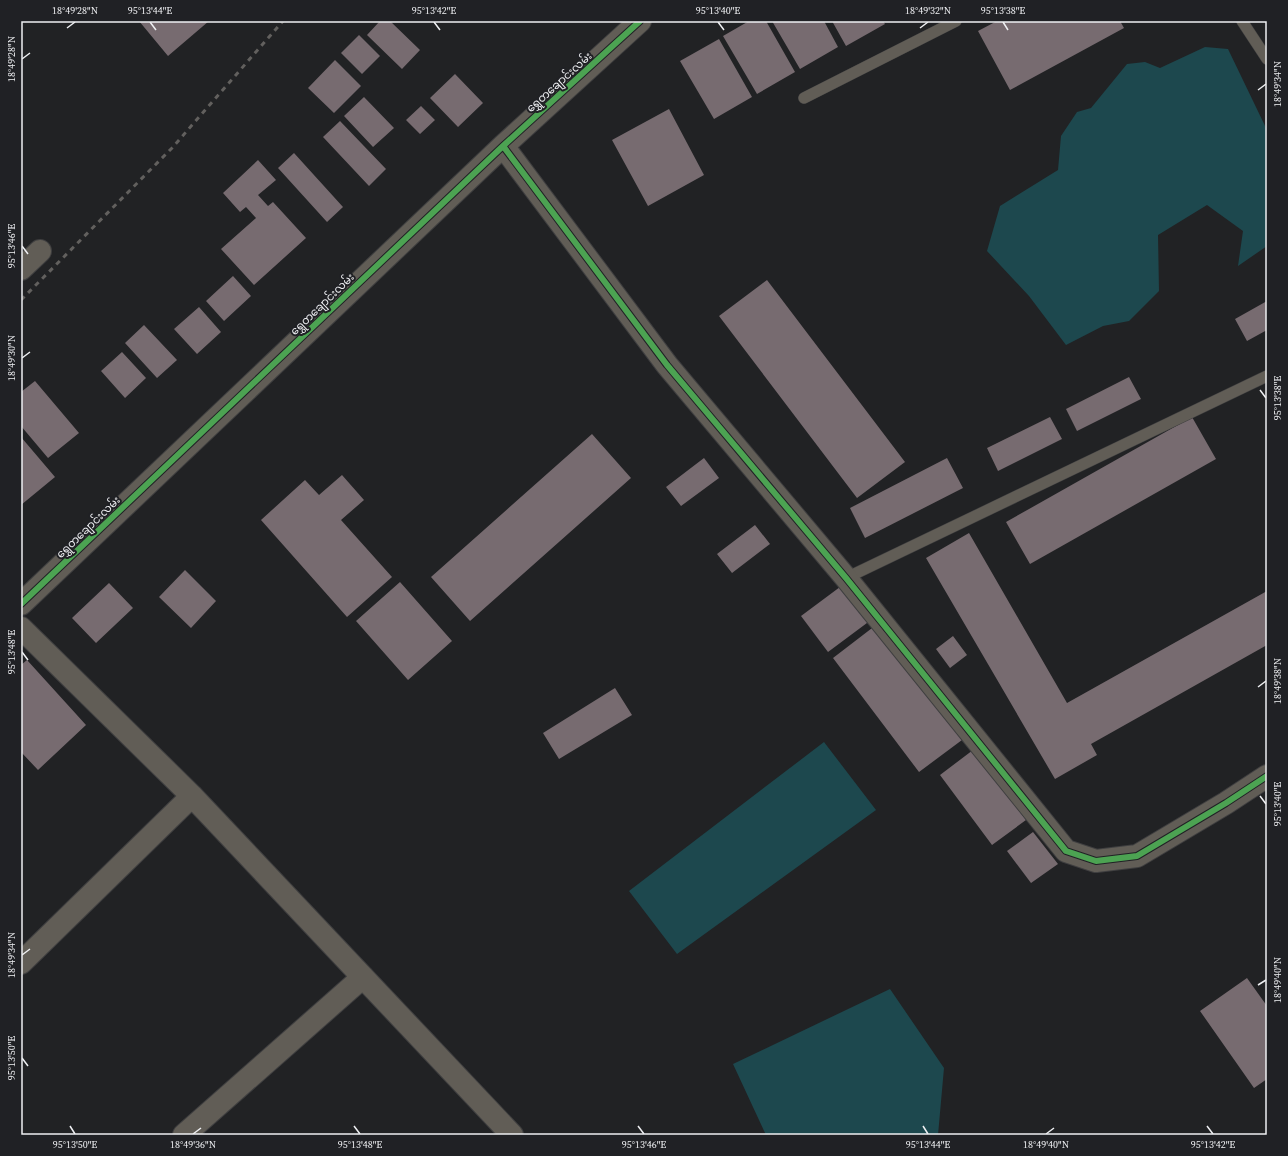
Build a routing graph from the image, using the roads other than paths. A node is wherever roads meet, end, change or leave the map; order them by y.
1 (640, 21) edge
2 (956, 21) edge
3 (1242, 21) edge
4 (1267, 59) edge
5 (804, 98) dead end
6 (503, 146) junction
7 (40, 251) dead end
8 (21, 269) edge
9 (1267, 376) edge
10 (846, 578) junction
11 (21, 604) edge
12 (21, 628) edge
13 (1267, 776) edge
14 (192, 796) junction
15 (21, 963) edge
16 (363, 977) junction
17 (184, 1135) edge
18 (512, 1135) edge

1 - 6 street, ရွှေတချောင်းလမ်း
2 - 5 lane
3 - 4 lane
6 - 10 street
6 - 11 street, ရွှေတချောင်းလမ်း
7 - 8 street
9 - 10 lane
10 - 13 street
12 - 14 street
14 - 15 street
14 - 16 street
16 - 17 street
16 - 18 street

